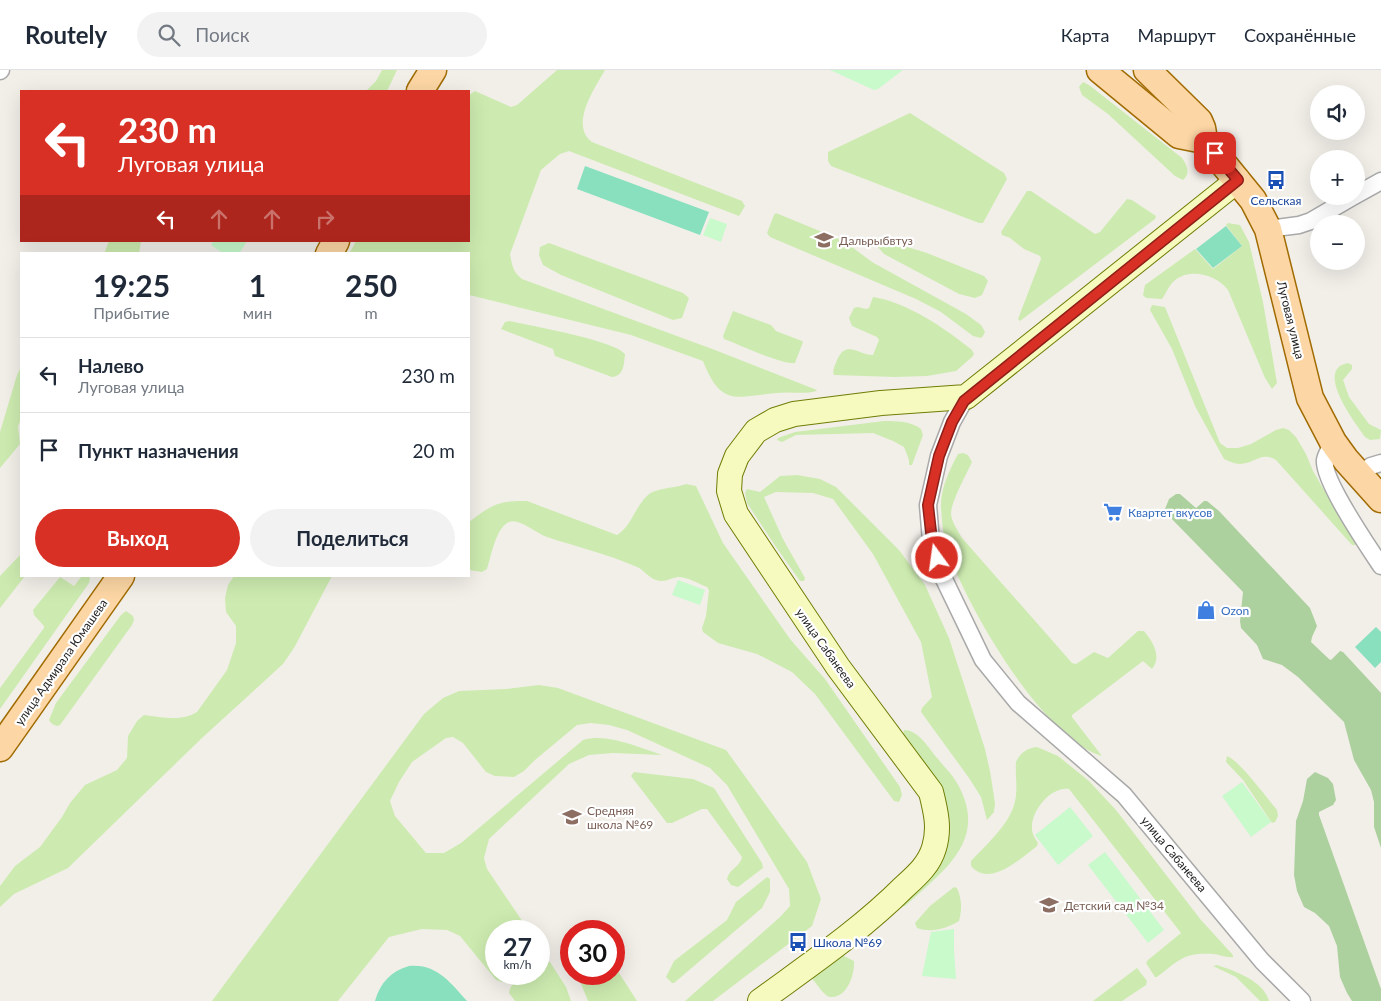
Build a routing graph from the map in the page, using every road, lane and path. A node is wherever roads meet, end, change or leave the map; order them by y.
1 (433, 70) edge
2 (1100, 70) edge
3 (1148, 70) edge
4 (421, 90) edge
5 (1204, 140) junction
6 (1238, 180) junction
7 (1381, 181) edge
8 (1365, 190) edge
9 (1339, 205) edge
10 (1268, 229) junction
11 (966, 397) junction
12 (1334, 442) junction
13 (1370, 469) edge
14 (1381, 500) edge
15 (1381, 566) edge
16 (120, 577) edge
17 (0, 748) edge
18 (760, 1001) edge
19 (1302, 1001) edge

1 - 4 main road
2 - 5 main road
3 - 5 main road, Луговая улица
5 - 6 main road, Луговая улица
6 - 10 main road, Луговая улица
6 - 11 street, улица Сабанеева
7 - 8 street
9 - 10 street
10 - 12 main road, Луговая улица
11 - 18 street, улица Сабанеева
11 - 19 street, улица Сабанеева
12 - 13 main road, Луговая улица
12 - 15 street
13 - 14 main road, Луговая улица
16 - 17 main road, улица Адмирала Юмашева

